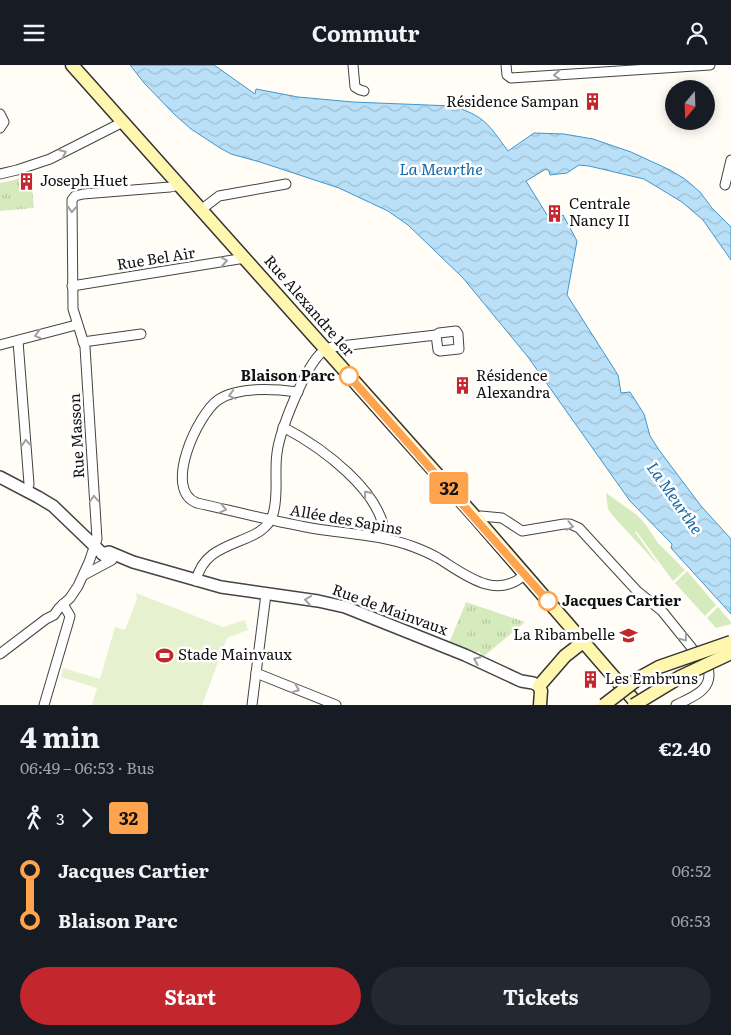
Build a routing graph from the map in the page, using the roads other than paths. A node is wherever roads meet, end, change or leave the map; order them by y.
1 (72, 65) edge
2 (353, 65) edge
3 (506, 65) edge
4 (710, 65) edge
5 (574, 69) edge
6 (364, 91) dead end
7 (0, 114) edge
8 (123, 122) junction
9 (0, 128) edge
10 (731, 160) edge
11 (0, 174) edge
12 (286, 184) dead end
13 (179, 185) junction
14 (725, 185) dead end
15 (202, 209) junction
16 (245, 258) junction
17 (72, 286) junction
18 (76, 325) junction
19 (141, 334) dead end
20 (436, 335) dead end
21 (18, 341) junction
22 (83, 342) junction
23 (0, 345) edge
24 (326, 349) junction
25 (298, 393) junction
26 (283, 427) junction
27 (0, 477) edge
28 (27, 491) junction
29 (271, 520) junction
30 (480, 523) junction
31 (385, 539) junction
32 (103, 554) junction
33 (83, 575) junction
34 (524, 575) junction
35 (196, 581) junction
36 (266, 594) junction
37 (61, 606) junction
38 (569, 625) junction
39 (583, 642) junction
40 (731, 642) edge
41 (570, 651) junction
42 (731, 653) edge
43 (0, 654) edge
44 (256, 673) junction
45 (539, 686) junction
46 (44, 705) edge
47 (252, 705) edge
48 (336, 705) edge
49 (540, 705) edge
50 (604, 705) edge
51 (636, 705) edge
52 (676, 705) edge

1 - 8 main road, Rue Alexandre 1er
2 - 6 street
5 -> 3 street
4 - 5 street
7 - 9 street
11 -> 8 street
8 - 13 main road, Rue Alexandre 1er
10 - 14 street
12 - 15 street
13 - 15 main road, Rue Alexandre 1er
13 -> 17 street, Rue Masson
15 - 16 main road, Rue Alexandre 1er
17 -> 16 street, Rue Bel Air
16 - 24 main road, Rue Alexandre 1er
17 - 18 street, Rue Masson
18 -> 21 street
18 - 22 street, Rue Masson
19 - 22 street
20 - 24 street
21 - 23 street
28 -> 21 street
32 -> 22 street, Rue Masson
24 - 25 street
24 - 30 main road, Rue Alexandre 1er
25 - 26 street
25 -> 29 street, Allée des Sapins
26 - 29 street
31 -> 26 street
27 - 28 street
28 - 32 street
29 - 31 street, Allée des Sapins
29 - 35 street
30 - 34 main road, Rue Alexandre 1er
30 -> 52 street
31 - 34 street, Allée des Sapins
32 - 33 street
32 - 33 street
32 - 35 street, Rue de Mainvaux
33 - 37 street
34 - 38 main road, Rue Alexandre 1er
35 - 36 street, Rue de Mainvaux
36 - 44 street
45 -> 36 street, Rue de Mainvaux
37 - 43 street
37 - 46 street
38 - 39 main road, Rue Alexandre 1er
38 - 41 main road
39 - 41 main road
39 - 51 main road, Rue Alexandre 1er
40 - 50 main road, bridge
41 - 45 main road
42 - 51 main road, bridge
44 - 47 street
44 -> 48 street
45 - 49 main road

